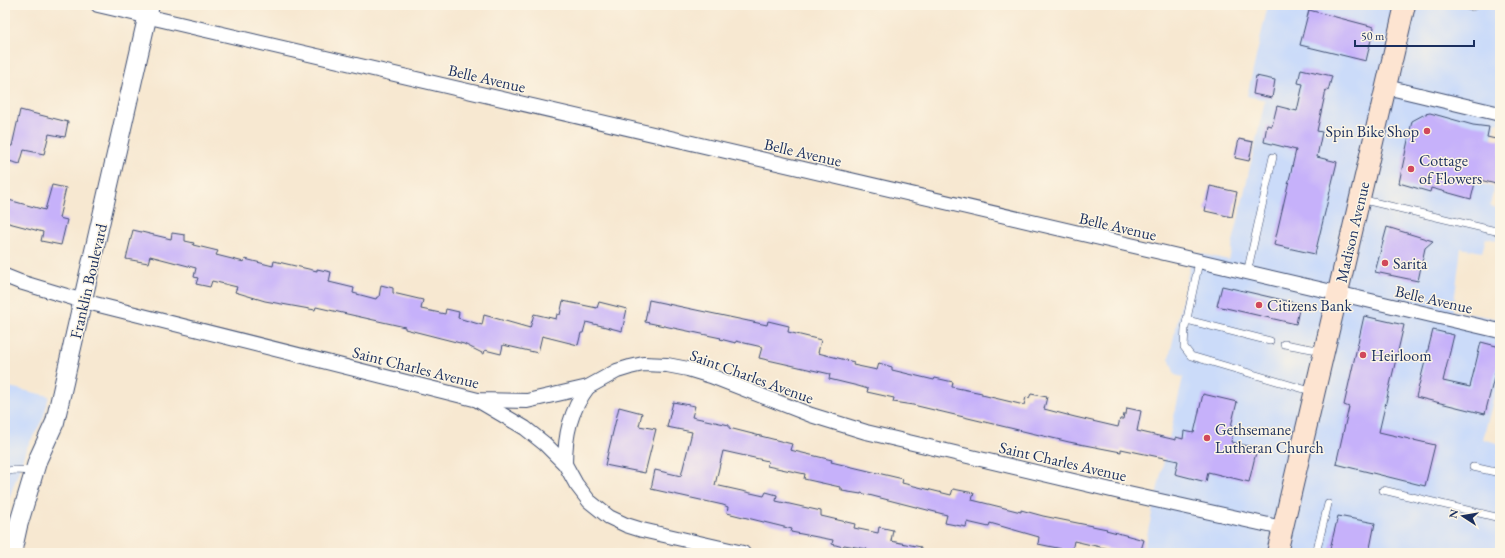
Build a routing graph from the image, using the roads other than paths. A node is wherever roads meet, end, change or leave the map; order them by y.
1 (98, 5) edge
2 (1405, 5) edge
3 (1460, 5) edge
4 (1476, 5) edge
5 (148, 10) edge
6 (1386, 87) junction
7 (1500, 114) edge
8 (1273, 157) dead end
9 (1360, 198) junction
10 (1500, 232) edge
11 (1199, 262) junction
12 (1247, 273) junction
13 (5, 276) edge
14 (1337, 294) junction
15 (83, 301) junction
16 (1187, 320) junction
17 (1500, 331) edge
18 (1270, 341) dead end
19 (1284, 344) dead end
20 (1324, 351) junction
21 (588, 387) junction
22 (1314, 392) junction
23 (478, 400) junction
24 (565, 464) junction
25 (1473, 467) dead end
26 (34, 471) junction
27 (1500, 473) edge
28 (5, 476) edge
29 (1383, 490) dead end
30 (1328, 504) dead end
31 (1500, 518) edge
32 (1282, 528) junction
33 (12, 553) edge
34 (743, 553) edge
35 (1277, 553) edge
36 (1316, 553) edge

1 - 5 street, Belle Avenue
2 - 6 main road, Madison Avenue
3 - 4 lane
5 - 11 street, Belle Avenue
5 - 15 street, Franklin Boulevard
6 - 7 street
6 - 9 main road, Madison Avenue
8 - 12 lane
9 - 10 lane
9 - 14 main road, Madison Avenue
11 - 12 street, Belle Avenue
11 - 16 lane
12 - 14 street, Belle Avenue
13 - 15 street, Saint Charles Avenue
14 - 17 street, Belle Avenue
14 - 20 main road, Madison Avenue
15 - 23 street, Saint Charles Avenue
15 - 26 street, Franklin Boulevard
16 - 18 lane
16 - 22 lane
19 - 20 lane
20 - 22 main road, Madison Avenue
21 - 23 street, Saint Charles Avenue
21 - 24 street
21 - 32 street, Saint Charles Avenue
22 - 32 main road, Madison Avenue
23 - 24 street
24 - 34 street
25 - 27 lane
26 - 28 lane
26 - 33 street, Franklin Boulevard
29 - 31 lane
30 - 36 lane
32 - 35 main road, Madison Avenue

